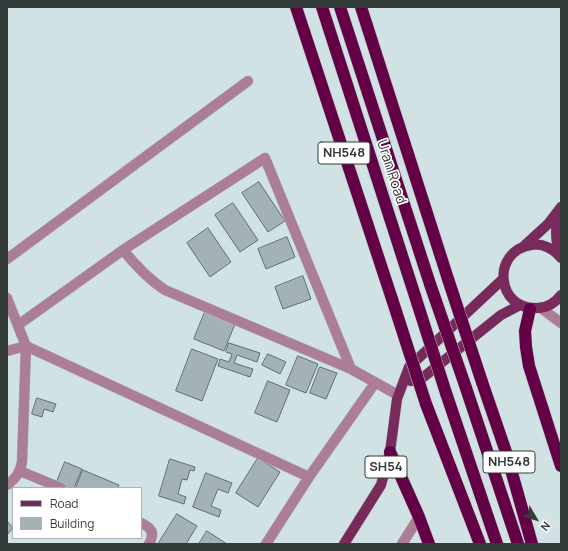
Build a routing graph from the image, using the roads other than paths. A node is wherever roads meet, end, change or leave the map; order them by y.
1 (296, 7) edge
2 (322, 7) edge
3 (340, 7) edge
4 (361, 7) edge
5 (248, 81) dead end
6 (561, 207) edge
7 (524, 246) junction
8 (123, 250) junction
9 (561, 257) edge
10 (7, 259) edge
11 (503, 279) junction
12 (561, 295) edge
13 (7, 298) edge
14 (530, 307) junction
15 (561, 323) edge
16 (18, 325) junction
17 (26, 346) junction
18 (7, 351) edge
19 (351, 369) junction
20 (404, 382) junction
21 (375, 383) junction
22 (398, 395) junction
23 (561, 431) edge
24 (553, 441) junction
25 (390, 452) junction
26 (561, 466) edge
27 (20, 471) junction
28 (308, 478) junction
29 (7, 485) edge
30 (58, 487) edge
31 (419, 517) junction
32 (142, 524) edge
33 (149, 544) edge
34 (266, 544) edge
35 (344, 544) edge
36 (402, 544) edge
37 (429, 544) edge
38 (480, 544) edge
39 (497, 544) edge
40 (518, 544) edge
41 (532, 544) edge

1 - 38 highway, NH548, bridge
2 - 39 highway, Uran Road / NH548, bridge
3 - 40 highway, Uran Road / NH548, bridge
4 - 41 highway, NH548, bridge
5 - 10 street
6 - 7 main road
6 - 9 main road
7 - 9 main road
7 - 11 main road
8 - 16 street
8 - 19 street
8 - 19 street
11 - 14 main road
11 - 20 main road, SH54
12 - 14 main road
13 - 16 street
14 - 15 street
14 - 20 main road
14 - 24 highway
16 - 17 street
17 - 18 street
17 - 27 street
17 - 28 street
19 - 21 street
20 - 22 main road, SH54
21 - 22 street
21 - 28 street
22 - 25 main road, SH54
23 - 24 highway
24 - 26 highway
25 - 31 highway
25 - 35 main road, SH54
27 - 29 street
27 - 30 street
28 - 34 street
31 - 36 street
31 - 37 highway
32 - 33 street

